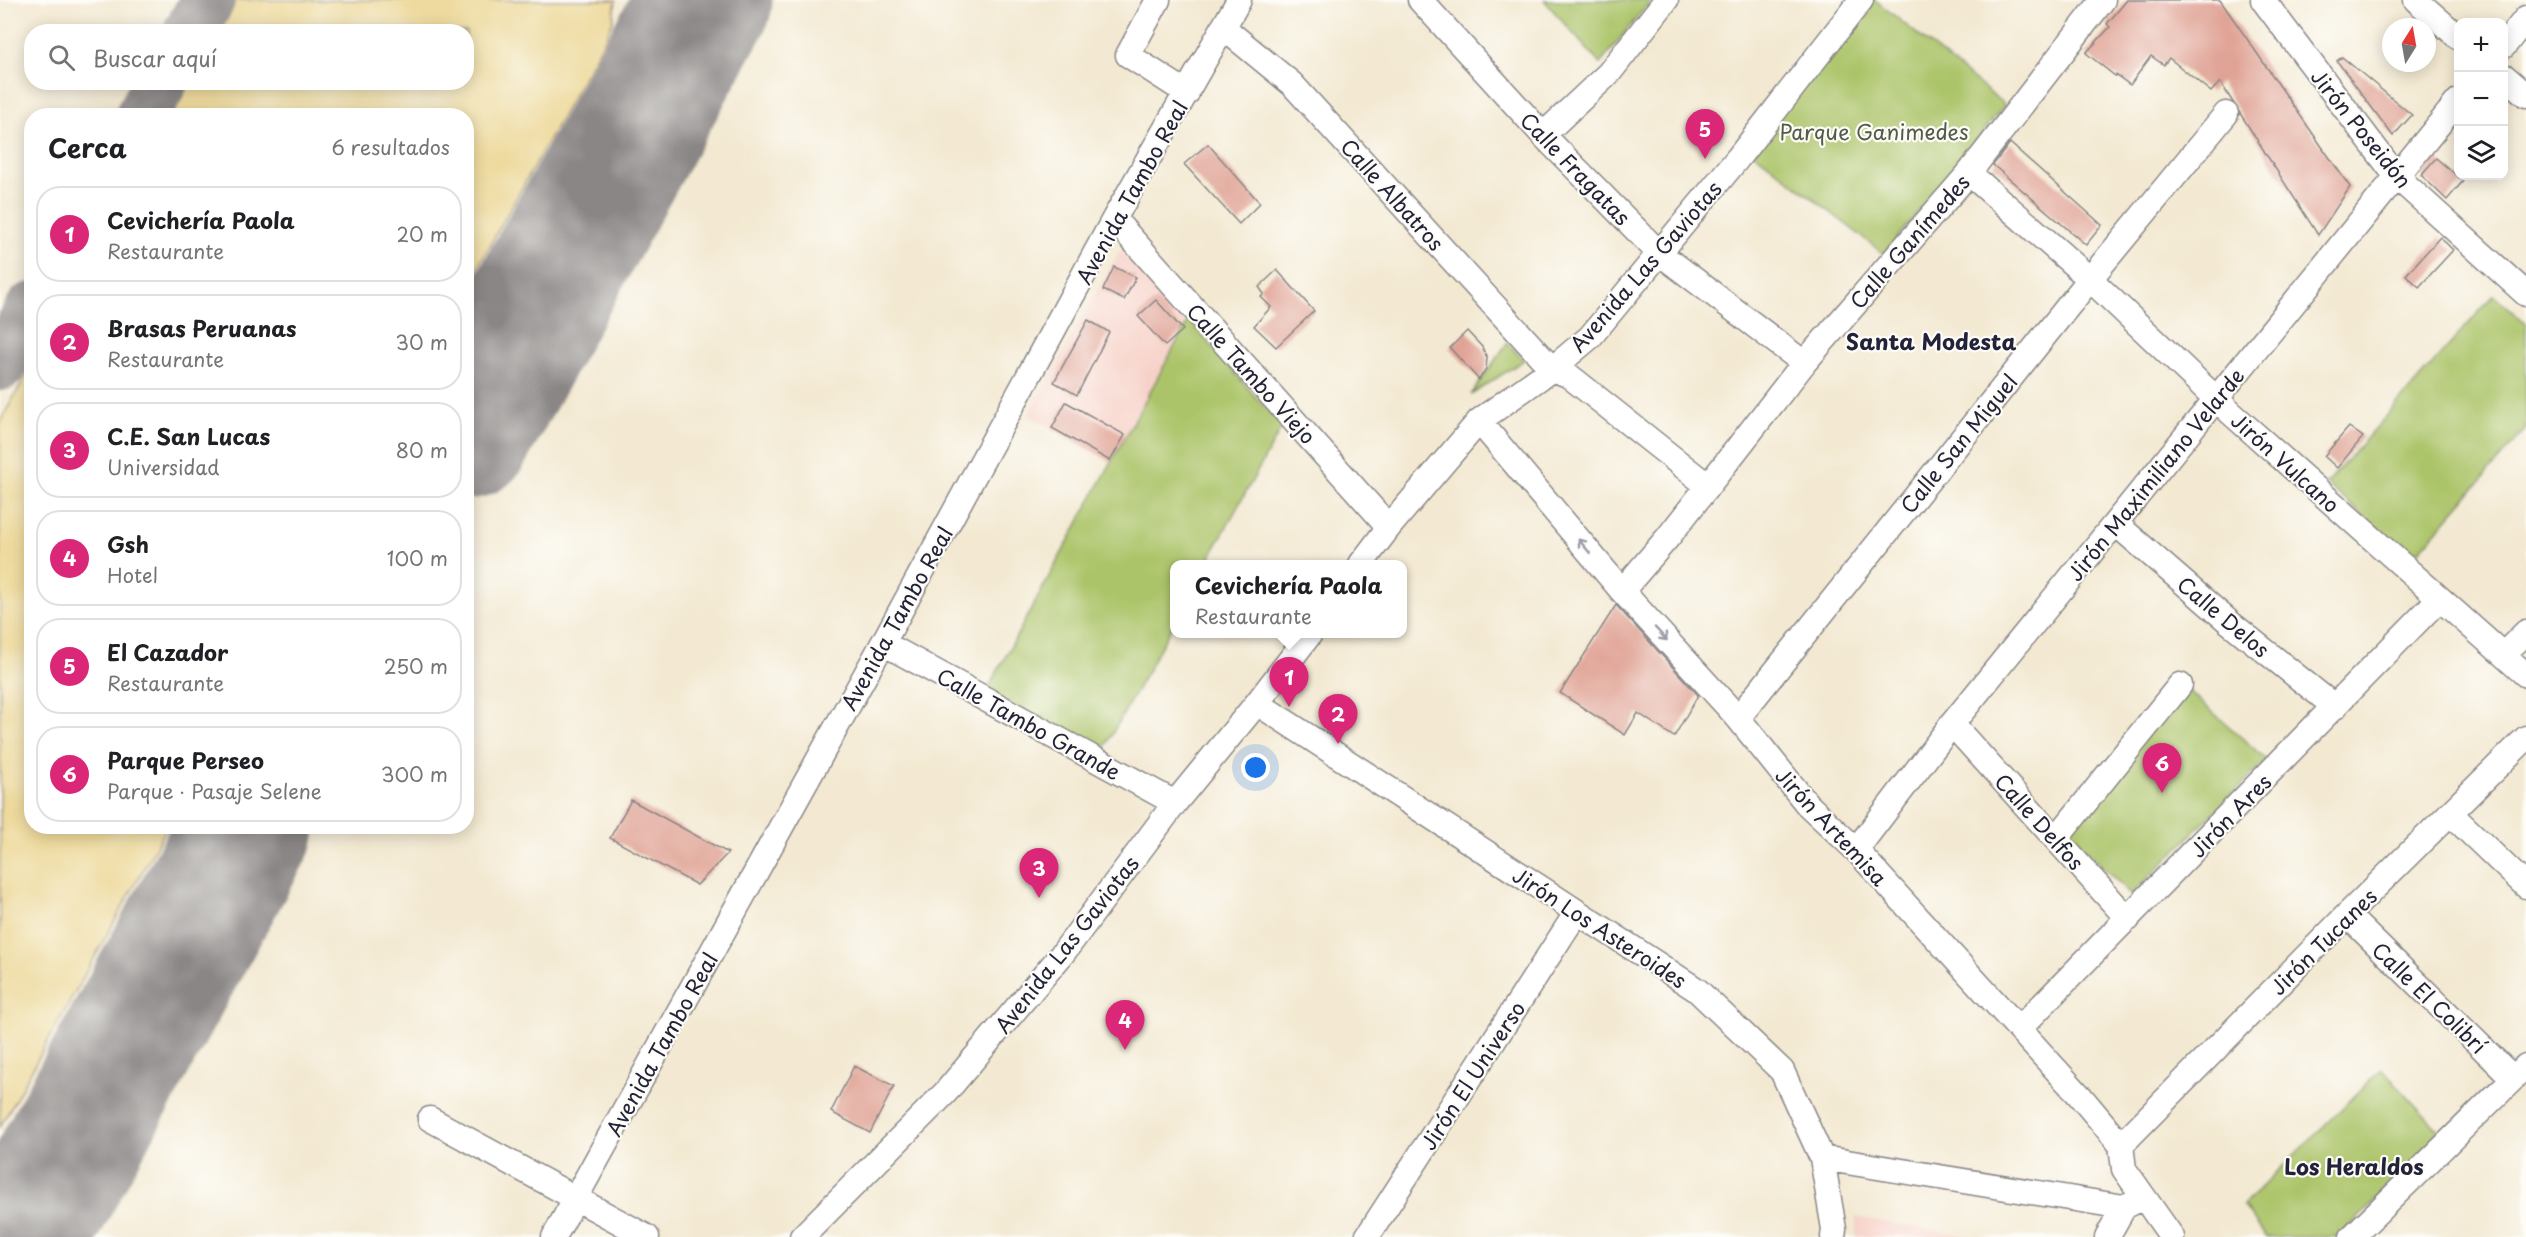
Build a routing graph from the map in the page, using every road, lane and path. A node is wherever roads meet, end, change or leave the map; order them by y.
1 (1158, 0) edge
2 (1239, 0) edge
3 (1420, 0) edge
4 (1666, 0) edge
5 (1861, 0) edge
6 (2103, 0) edge
7 (2263, 0) edge
8 (2416, 0) edge
9 (2526, 18) edge
10 (1225, 29) junction
11 (2454, 33) edge
12 (2508, 41) edge
13 (2508, 79) edge
14 (1186, 93) junction
15 (2526, 95) edge
16 (2454, 106) edge
17 (2226, 114) dead end
18 (1543, 135) junction
19 (1969, 173) junction
20 (2397, 177) junction
21 (1114, 219) junction
22 (1658, 252) junction
23 (2090, 279) junction
24 (2526, 294) edge
25 (1804, 363) junction
26 (1552, 369) junction
27 (2216, 399) junction
28 (1479, 421) junction
29 (1708, 486) junction
30 (2115, 523) junction
31 (1389, 527) junction
32 (1364, 560) edge
33 (1622, 591) junction
34 (2439, 599) junction
35 (2526, 632) edge
36 (1306, 638) edge
37 (883, 643) junction
38 (2504, 654) junction
39 (2526, 675) edge
40 (2181, 685) dead end
41 (1257, 703) junction
42 (2334, 707) junction
43 (1738, 718) junction
44 (1952, 723) junction
45 (2526, 738) edge
46 (1174, 803) junction
47 (2451, 814) junction
48 (2056, 839) junction
49 (1856, 850) junction
50 (2526, 886) edge
51 (1577, 912) junction
52 (2347, 915) junction
53 (2128, 919) junction
54 (2019, 1029) junction
55 (2520, 1072) edge
56 (430, 1119) dead end
57 (2121, 1145) junction
58 (1822, 1158) junction
59 (576, 1197) junction
60 (2136, 1204) junction
61 (554, 1237) edge
62 (647, 1237) edge
63 (802, 1237) edge
64 (1367, 1237) edge
65 (1833, 1237) edge
66 (2107, 1237) edge
67 (2172, 1237) edge
68 (2352, 1237) edge

1 - 14 street
2 - 10 street, Avenida Tambo Real
3 - 18 street, Calle Fragatas
4 - 18 street
5 - 22 street, Avenida Las Gaviotas
6 - 19 street, Calle Ganímedes
7 - 20 street, Jirón Poseidón
8 - 11 street
9 - 12 street
10 - 14 street, Avenida Tambo Real
10 - 26 street, Calle Albatros
13 - 15 street
14 - 21 street, Avenida Tambo Real
16 - 20 street, Jirón Maximiliano Velarde
17 - 23 street, Calle San Miguel
18 - 22 street, Calle Fragatas
19 - 23 street, Jirón Vulcano
19 - 25 street, Calle Ganímedes
20 - 24 street, Jirón Poseidón
20 - 27 street, Jirón Maximiliano Velarde
21 - 31 street, Calle Tambo Viejo
21 - 37 street, Avenida Tambo Real
22 - 25 street, Calle Fragatas
22 - 26 street, Avenida Las Gaviotas
23 - 27 street, Jirón Vulcano
23 - 43 street, Calle San Miguel
25 - 29 street, Calle Ganímedes
26 - 28 street, Avenida Las Gaviotas
26 - 29 street, Calle Albatros
27 - 30 street, Jirón Maximiliano Velarde
27 - 34 street, Jirón Vulcano
28 - 31 street, Avenida Las Gaviotas
33 -> 28 street, Jirón Artemisa
29 - 33 street, Calle Ganímedes
30 - 42 street, Calle Delos
30 - 44 street, Jirón Maximiliano Velarde
31 - 32 street, Avenida Las Gaviotas
33 -> 43 street, Jirón Artemisa
34 - 38 street, Jirón Vulcano
34 - 42 street, Jirón Ares
35 - 38 street
36 - 41 street, Avenida Las Gaviotas
37 - 46 street, Calle Tambo Grande
37 - 59 street, Avenida Tambo Real
38 - 39 street, Jirón Vulcano
40 - 48 street
41 - 46 street, Avenida Las Gaviotas
41 - 51 street, Jirón Los Asteroides
42 - 53 street, Jirón Ares
43 - 49 street, Jirón Artemisa
44 - 48 street, Calle Delfos
44 - 49 street, Jirón Maximiliano Velarde
45 - 47 street, Jirón Tucanes
46 - 63 street, Avenida Las Gaviotas
47 - 50 street
47 - 52 street, Jirón Tucanes
48 - 53 street, Calle Delfos
49 - 54 street, Jirón Artemisa
51 - 58 street, Jirón Los Asteroides
51 - 64 street, Jirón El Universo
52 - 55 street, Calle El Colibrí
52 - 57 street, Jirón Tucanes
53 - 54 street, Jirón Ares
54 - 57 street, Jirón Artemisa
55 - 68 street
56 - 59 street
57 - 60 street, Jirón Artemisa
58 - 60 street
58 - 65 street, Jirón Los Asteroides
59 - 61 street, Avenida Tambo Real
59 - 62 street
60 - 66 street
60 - 67 street, Jirón Artemisa

